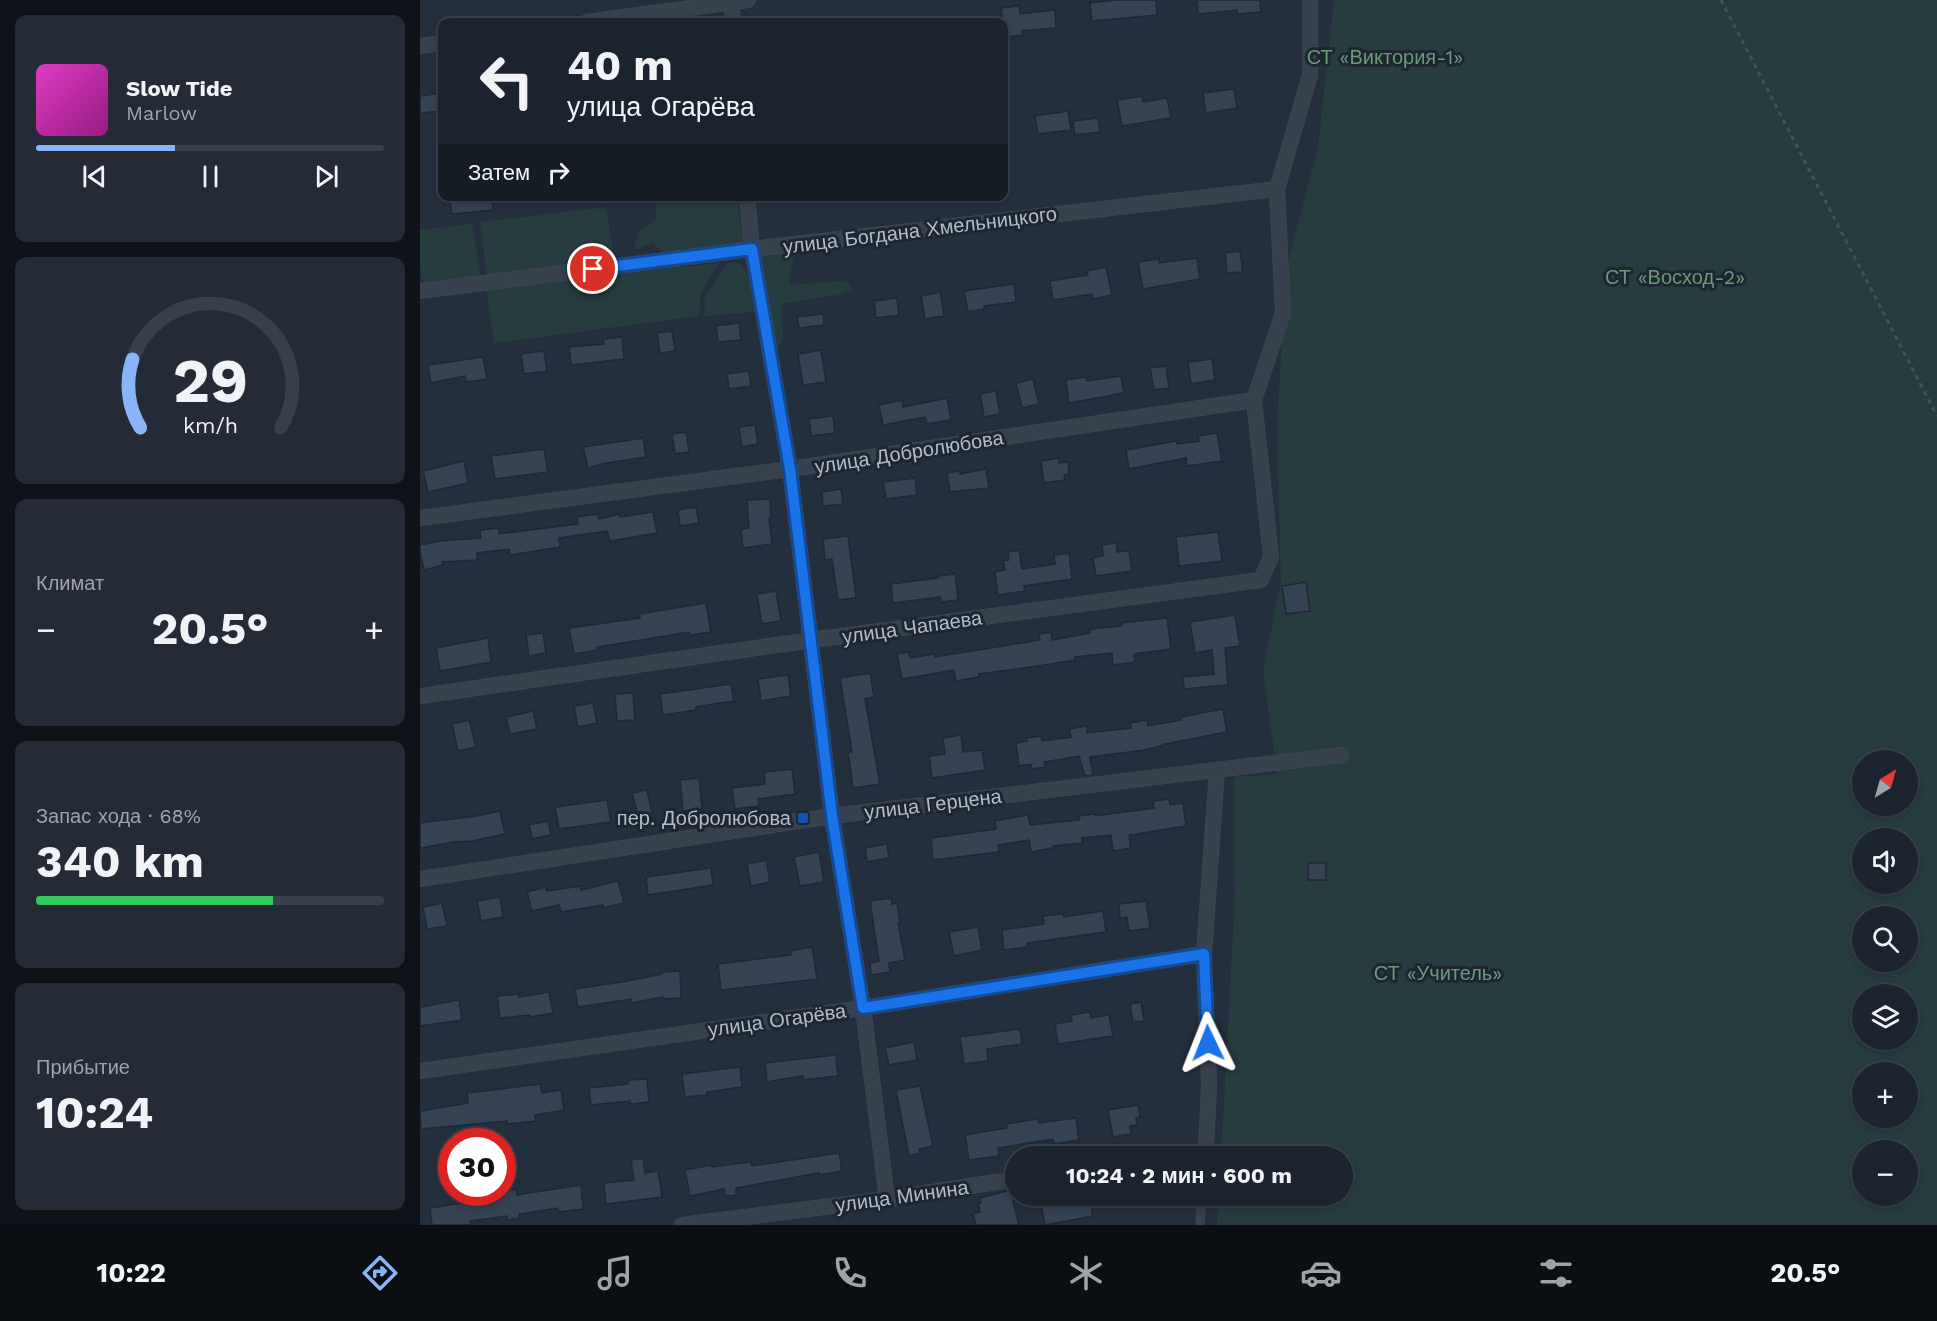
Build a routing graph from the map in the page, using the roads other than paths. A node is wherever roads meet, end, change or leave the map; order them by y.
1 (748, 0) edge
2 (1310, 0) edge
3 (731, 1) edge
4 (614, 18) edge
5 (733, 18) edge
6 (438, 44) edge
7 (420, 46) edge
8 (1277, 189) junction
9 (747, 201) edge
10 (752, 249) junction
11 (420, 291) edge
12 (1254, 400) junction
13 (790, 469) junction
14 (420, 518) edge
15 (812, 640) junction
16 (420, 696) edge
17 (1341, 755) dead end
18 (1217, 770) junction
19 (832, 816) junction
20 (420, 879) edge
21 (1204, 954) junction
22 (863, 1008) junction
23 (420, 1071) edge
24 (1206, 1146) edge
25 (1005, 1181) edge
26 (887, 1198) junction
27 (1201, 1206) edge
28 (682, 1225) edge
29 (1200, 1225) edge

1 - 3 street
2 - 8 street
3 - 4 street
3 - 5 street
6 - 7 street
8 - 10 street, улица Богдана Хмельницкого
8 - 12 street
9 - 10 street
10 - 11 street, улица Богдана Хмельницкого
10 - 13 street
12 - 13 street, улица Добролюбова
12 - 15 street, улица Чапаева
13 - 14 street, улица Добролюбова
13 - 15 street
15 - 16 street, улица Чапаева
15 - 19 street
17 - 18 street, улица Герцена
18 - 19 street, улица Герцена
18 - 21 street
19 - 20 street, улица Герцена
19 - 22 street
21 - 22 street, улица Огарёва
21 - 24 street
22 - 23 street, улица Огарёва
22 - 26 street
25 - 26 street, улица Минина
26 - 28 street, улица Минина
27 - 29 lane

